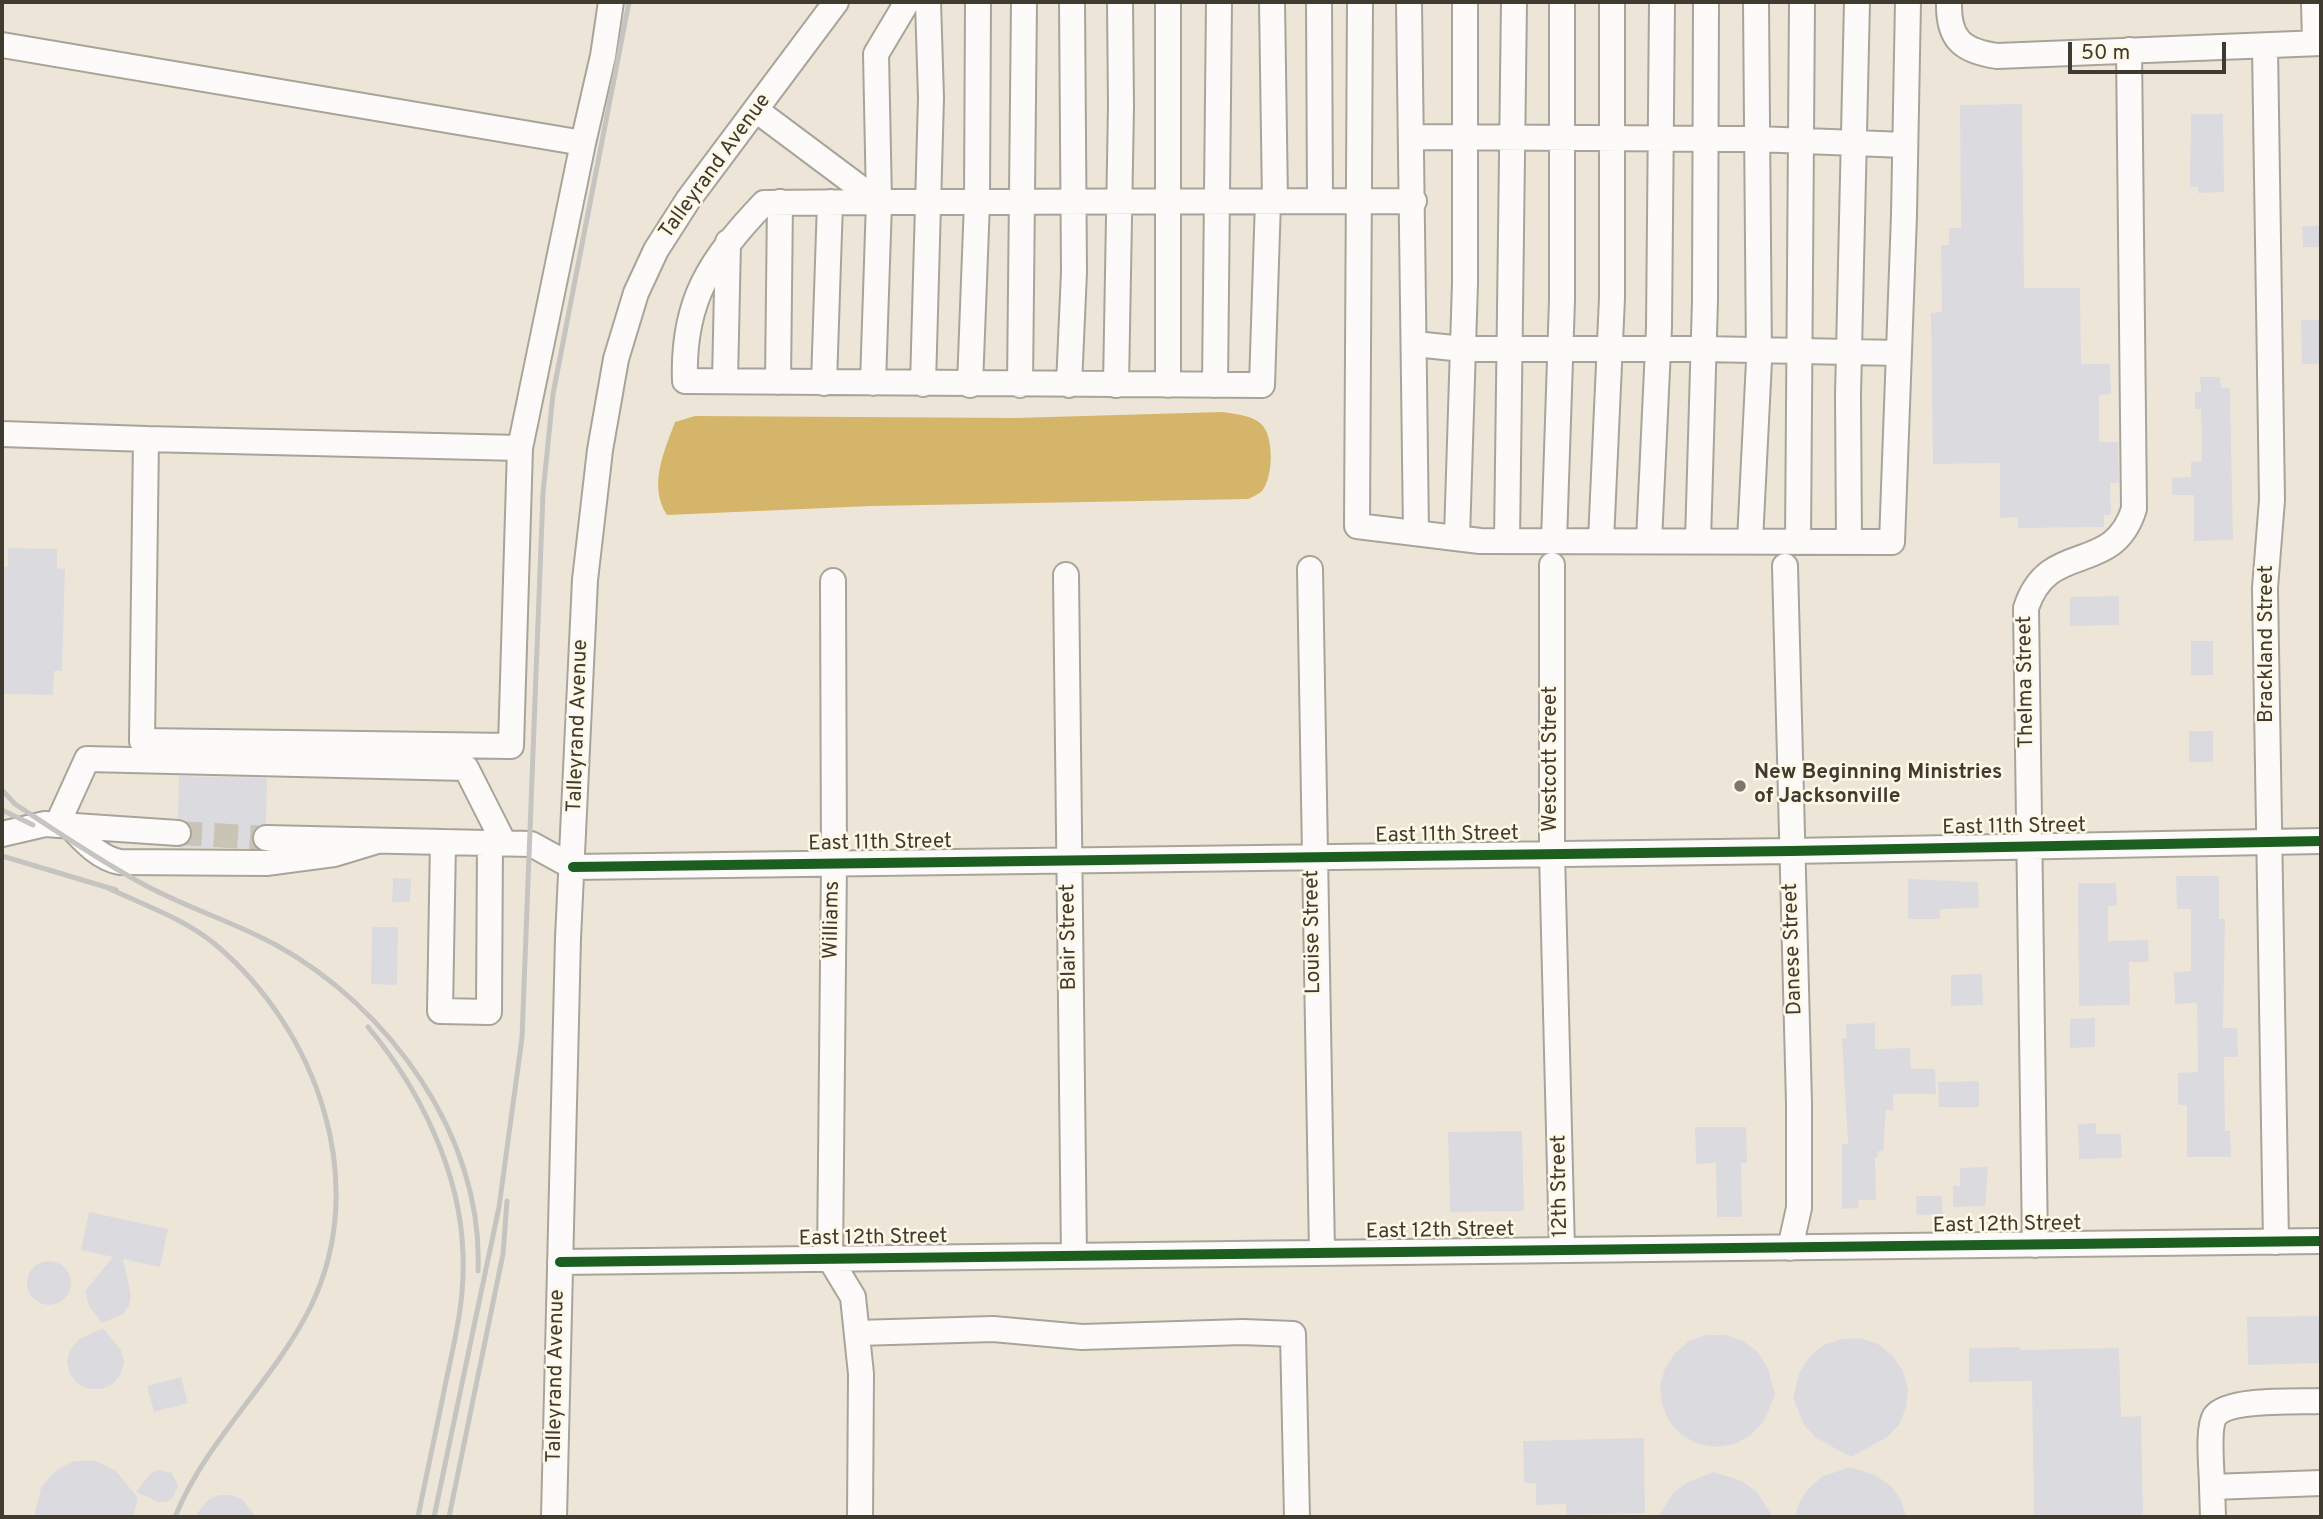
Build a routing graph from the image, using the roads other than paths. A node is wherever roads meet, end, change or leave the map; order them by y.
1 (611, 2) edge
2 (836, 2) edge
3 (907, 2) edge
4 (928, 2) edge
5 (978, 2) edge
6 (1024, 2) edge
7 (1072, 2) edge
8 (1120, 2) edge
9 (1168, 2) edge
10 (1219, 2) edge
11 (1272, 2) edge
12 (1319, 2) edge
13 (1360, 2) edge
14 (1409, 2) edge
15 (1465, 2) edge
16 (1514, 2) edge
17 (1562, 2) edge
18 (1612, 2) edge
19 (1662, 2) edge
20 (1706, 2) edge
21 (1756, 2) edge
22 (1802, 2) edge
23 (1857, 2) edge
24 (1908, 2) edge
25 (1949, 2) edge
26 (2314, 2) edge
27 (2318, 43) edge
28 (2, 45) edge
29 (2265, 47) junction
30 (2129, 50) junction
31 (756, 110) junction
32 (1412, 137) junction
33 (1465, 137) junction
34 (1513, 137) junction
35 (1562, 138) junction
36 (1612, 138) junction
37 (1661, 138) junction
38 (1757, 139) junction
39 (1706, 140) junction
40 (1801, 142) junction
41 (583, 143) junction
42 (1854, 144) junction
43 (1904, 145) junction
44 (927, 201) junction
45 (1219, 201) junction
46 (1272, 201) junction
47 (1320, 201) junction
48 (1414, 201) junction
49 (780, 202) junction
50 (830, 202) junction
51 (879, 202) junction
52 (977, 202) junction
53 (1024, 202) junction
54 (1074, 202) junction
55 (1119, 202) junction
56 (1169, 202) junction
57 (1358, 202) junction
58 (728, 241) junction
59 (1415, 344) junction
60 (1561, 347) junction
61 (1510, 348) junction
62 (1463, 349) junction
63 (1704, 349) junction
64 (1610, 350) junction
65 (1658, 350) junction
66 (1758, 352) junction
67 (1800, 352) junction
68 (1849, 353) junction
69 (1899, 353) junction
70 (725, 381) junction
71 (778, 382) junction
72 (824, 383) junction
73 (873, 383) junction
74 (923, 384) junction
75 (970, 385) junction
76 (1020, 385) junction
77 (1069, 385) junction
78 (1116, 385) junction
79 (1168, 386) junction
80 (1214, 386) junction
81 (2, 434) edge
82 (146, 439) junction
83 (520, 448) junction
84 (1416, 532) junction
85 (1457, 537) junction
86 (1507, 541) junction
87 (1601, 541) junction
88 (1649, 541) junction
89 (1699, 541) junction
90 (1750, 541) junction
91 (1798, 542) junction
92 (1849, 542) junction
93 (1553, 553) junction
94 (1785, 566) dead end
95 (1310, 569) dead end
96 (1066, 575) dead end
97 (832, 581) dead end
98 (63, 825) junction
99 (178, 833) tunnel mouth
100 (2, 834) edge
101 (266, 838) tunnel mouth
102 (377, 841) junction
103 (2269, 841) junction
104 (2321, 841) edge
105 (443, 842) junction
106 (497, 843) junction
107 (2029, 847) junction
108 (1791, 851) junction
109 (1552, 853) junction
110 (1312, 858) junction
111 (1069, 861) junction
112 (834, 864) junction
113 (573, 867) junction
114 (1559, 1122) joint
115 (2321, 1241) edge
116 (2276, 1242) junction
117 (2035, 1245) junction
118 (1790, 1248) junction
119 (1562, 1250) junction
120 (1322, 1253) junction
121 (1074, 1256) junction
122 (830, 1259) junction
123 (560, 1262) junction
124 (857, 1333) junction
125 (2321, 1401) edge
126 (2321, 1483) edge
127 (2212, 1487) junction
128 (554, 1517) edge
129 (860, 1517) edge
130 (1297, 1517) edge
131 (2213, 1517) edge

1 - 41 street
2 - 31 street, Talleyrand Avenue
3 - 51 street
4 - 44 street
5 - 52 street
6 - 53 street
7 - 54 street
8 - 55 street
9 - 56 street
10 - 45 street
11 - 46 street
12 - 47 street
13 - 57 street
14 - 32 street
15 - 33 street
16 - 34 street
17 - 35 street, Westcott Street
18 - 36 street
19 - 37 street
20 - 39 street
21 - 38 street
22 - 40 street
23 - 42 street
24 - 43 street
25 - 30 street
26 - 27 street
27 - 29 street
28 - 41 street
29 - 30 street
29 - 103 street, Brackland Street
30 - 107 street, Thelma Street
31 - 51 street
31 - 113 street, Talleyrand Avenue
32 - 33 street
32 - 48 street
33 - 34 street
33 - 62 street
34 - 35 street
34 - 61 street
35 - 36 street
35 - 60 street, Westcott Street
36 - 37 street
36 - 64 street
37 - 39 street
37 - 65 street
38 - 39 street
38 - 40 street
38 - 66 street
39 - 63 street
40 - 42 street
40 - 67 street
41 - 83 street
42 - 43 street
42 - 68 street
43 - 69 street
44 - 51 street
44 - 52 street
44 - 74 street
45 - 46 street
45 - 56 street
45 - 80 street
46 - 47 street
46 - 80 street
47 - 57 street
48 - 57 street
48 - 59 street
49 - 50 street
49 - 58 street
49 - 71 street
50 - 51 street
50 - 72 street
51 - 73 street
52 - 53 street
52 - 75 street
53 - 54 street
53 - 76 street
54 - 55 street
54 - 77 street
55 - 56 street
55 - 78 street
56 - 79 street
57 - 84 street
58 - 70 street
58 - 70 street
59 - 62 street
59 - 84 street
60 - 61 street
60 - 64 street
60 - 93 street, Westcott Street
61 - 62 street
61 - 86 street
62 - 85 street
63 - 65 street
63 - 66 street
63 - 89 street
64 - 65 street
64 - 87 street
65 - 88 street
66 - 67 street
66 - 90 street
67 - 68 street
67 - 91 street
68 - 69 street
68 - 92 street
69 - 92 street
70 - 71 street
71 - 72 street
72 - 73 street
73 - 74 street
74 - 75 street
75 - 76 street
76 - 77 street
77 - 78 street
78 - 79 street
79 - 80 street
81 - 82 street
82 - 83 street
82 - 83 street
84 - 85 street
85 - 86 street
86 - 93 street
87 - 88 street
87 - 93 street
88 - 89 street
89 - 90 street
90 - 91 street
91 - 92 street
93 - 109 street, Westcott Street
94 - 108 street, Danese Street
95 - 110 street, Louise Street
96 - 111 street, Blair Street
97 - 112 street, Williams
98 - 99 street
98 - 100 street
98 - 102 street
98 - 106 street
101 - 102 street
102 - 105 street
103 - 104 street, East 11th Street
103 - 107 street, East 11th Street
103 - 116 street, Brackland Street
105 - 106 street
105 - 106 street
106 - 113 street
107 - 108 street, East 11th Street
107 - 117 street, Thelma Street
108 - 109 street, East 11th Street
108 - 118 street, Danese Street
109 - 110 street, East 11th Street
109 - 114 street, Westcott Street
110 - 111 street, East 11th Street
110 - 120 street, Louise Street
111 - 112 street, East 11th Street
111 - 121 street, Blair Street
112 - 113 street, East 11th Street
112 - 122 street, Williams
113 - 123 street, Talleyrand Avenue
114 - 119 street, 12th Street
115 - 116 street, East 12th Street
116 - 117 street, East 12th Street
117 - 118 street, East 12th Street
118 - 119 street, East 12th Street
119 - 120 street, East 12th Street
120 - 121 street, East 12th Street
121 - 122 street, East 12th Street
122 - 123 street, East 12th Street
122 - 124 street
123 - 128 street, Talleyrand Avenue
124 - 129 street
124 - 130 street
125 - 127 street
126 - 127 street
127 - 131 street

